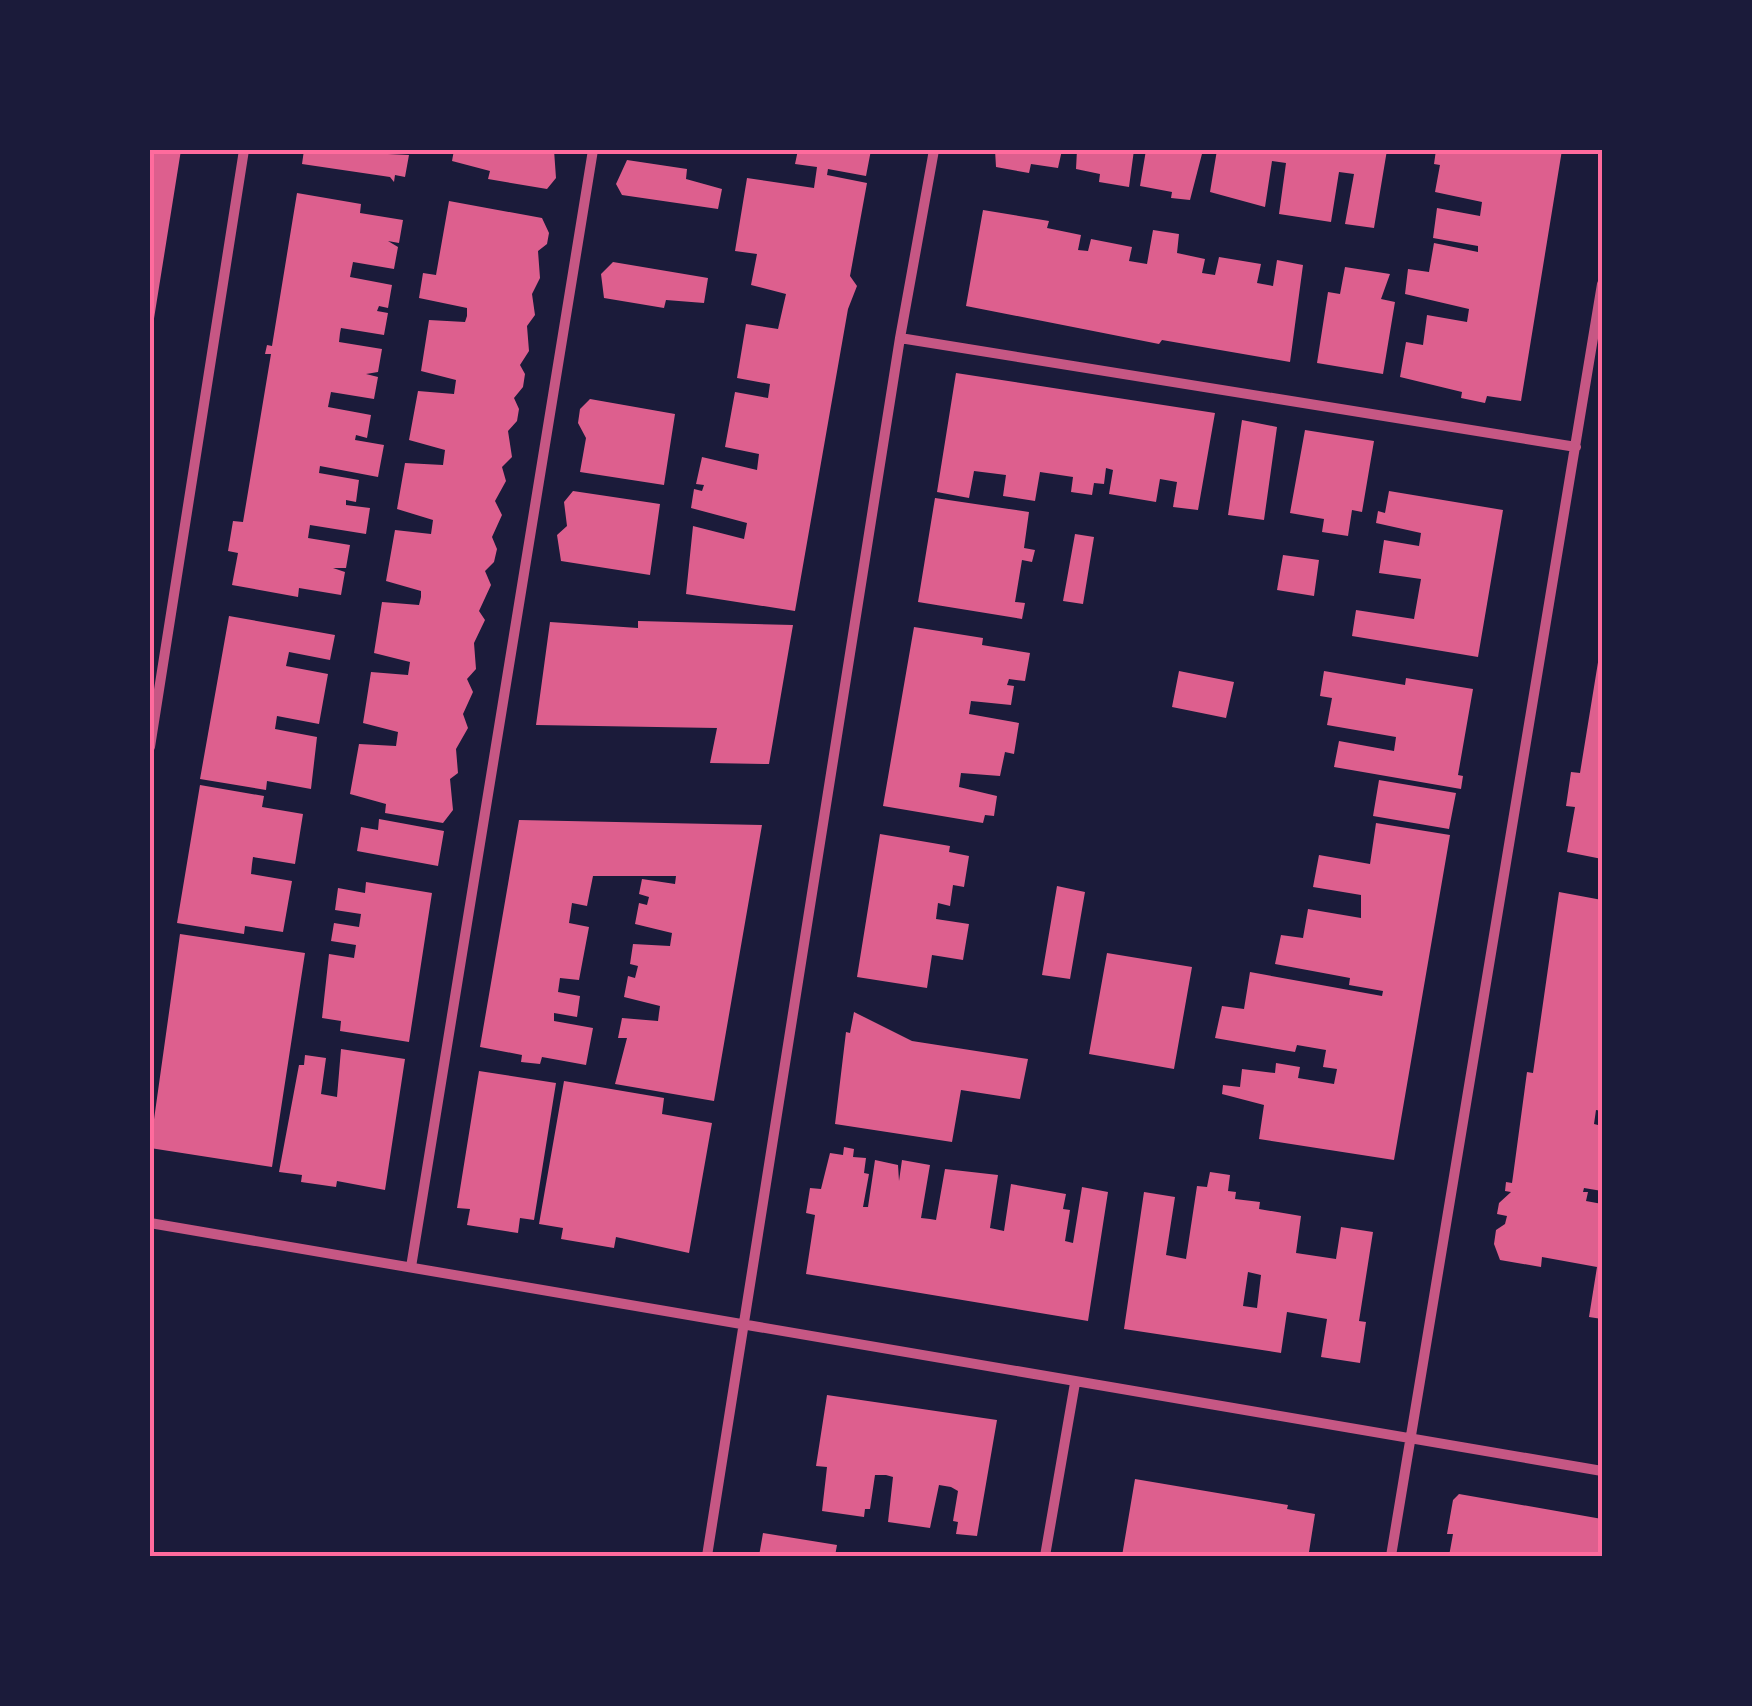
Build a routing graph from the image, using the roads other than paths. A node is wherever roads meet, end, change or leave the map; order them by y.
1 (244, 150) edge
2 (594, 150) edge
3 (934, 150) edge
4 (1602, 284) edge
5 (900, 338) junction
6 (1576, 447) junction
7 (150, 748) edge
8 (150, 1224) edge
9 (411, 1267) junction
10 (746, 1328) junction
11 (1075, 1383) junction
12 (1412, 1439) junction
13 (1602, 1470) edge
14 (707, 1556) edge
15 (1046, 1556) edge
16 (1391, 1556) edge

1 - 7 street
2 - 9 street
3 - 5 street
4 - 6 street
5 - 6 street
5 - 10 street
6 - 12 street
8 - 9 street
9 - 10 street
10 - 11 street
10 - 14 street
11 - 12 street
11 - 15 street
12 - 13 street
12 - 16 street

